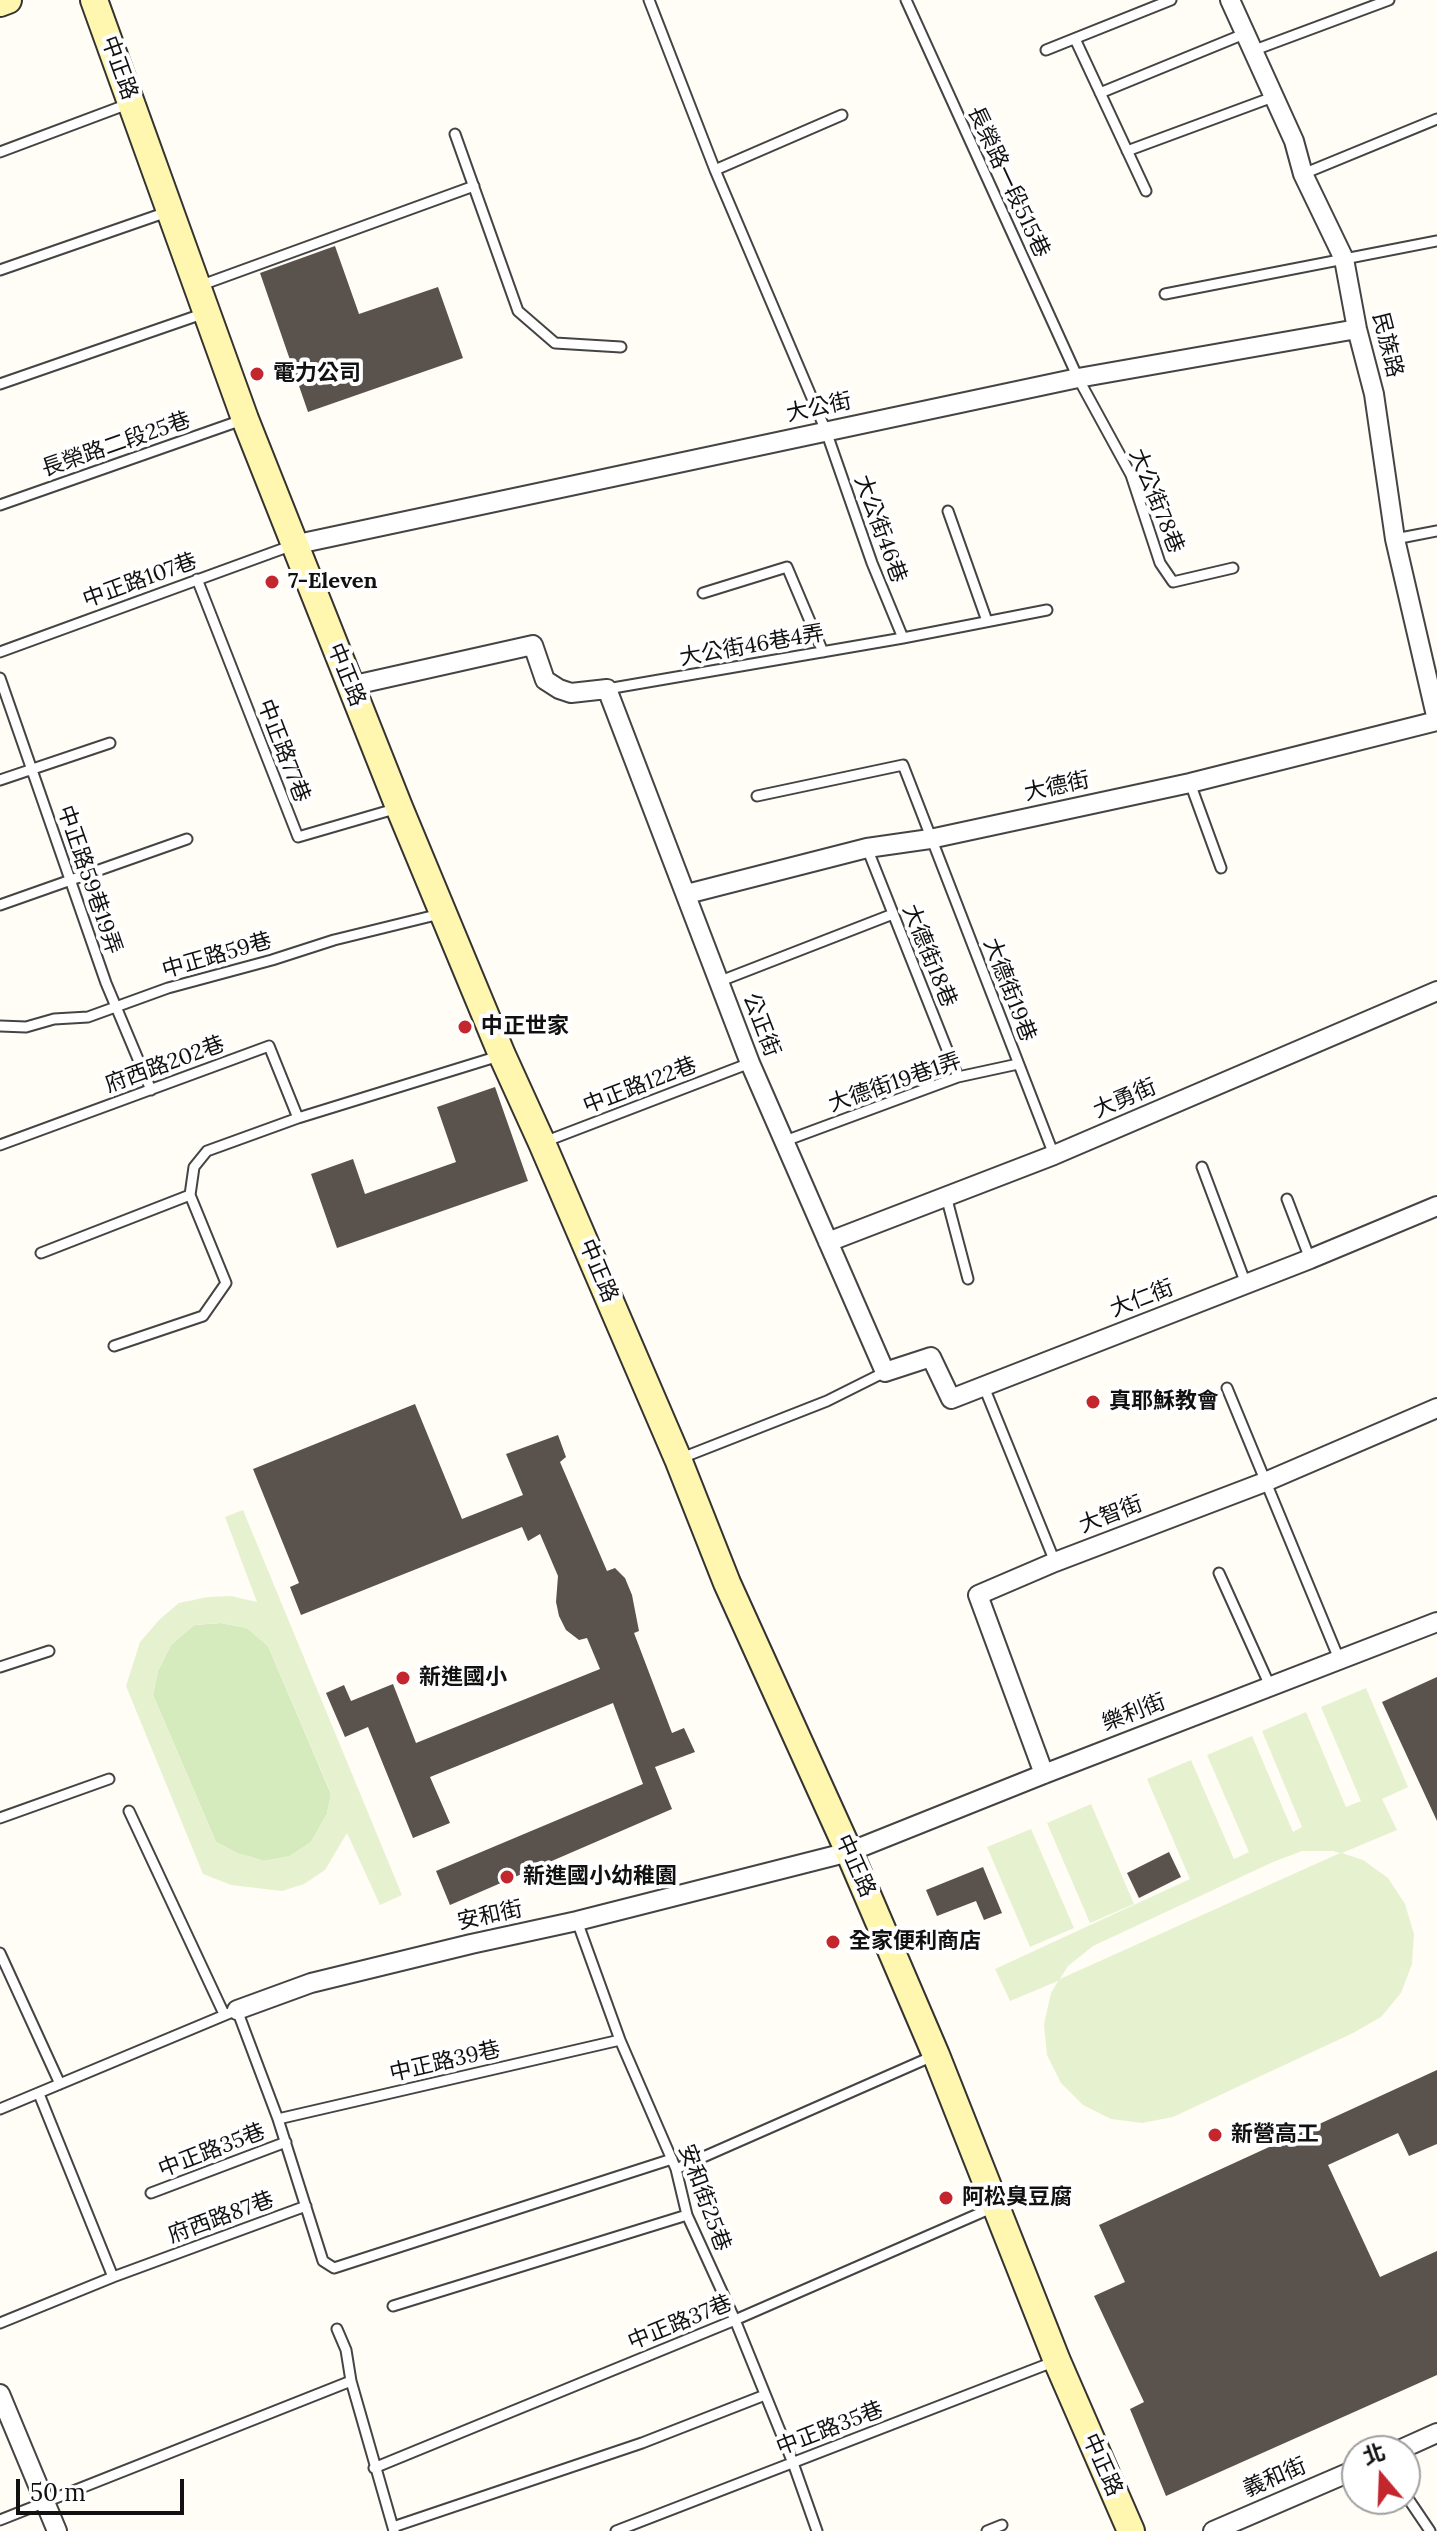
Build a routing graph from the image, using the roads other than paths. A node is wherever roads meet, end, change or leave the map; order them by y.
1 (8, 0) edge
2 (94, 0) edge
3 (649, 0) edge
4 (906, 0) edge
5 (1171, 0) edge
6 (1230, 0) edge
7 (1389, 0) edge
8 (0, 3) edge
9 (1075, 39) junction
10 (1248, 43) junction
11 (1046, 50) dead end
12 (1100, 93) junction
13 (1273, 97) junction
14 (132, 102) junction
15 (842, 115) dead end
16 (1437, 119) edge
17 (455, 134) dead end
18 (1127, 151) junction
19 (0, 152) edge
20 (715, 170) junction
21 (1303, 174) junction
22 (474, 186) junction
23 (1146, 191) dead end
24 (170, 210) junction
25 (1437, 241) edge
26 (1344, 259) junction
27 (0, 270) edge
28 (199, 286) junction
29 (1165, 294) dead end
30 (207, 312) junction
31 (1357, 329) junction
32 (621, 347) dead end
33 (1078, 378) junction
34 (0, 384) edge
35 (245, 419) junction
36 (826, 431) junction
37 (0, 505) edge
38 (948, 511) dead end
39 (1437, 531) edge
40 (1395, 539) junction
41 (293, 545) junction
42 (1233, 568) dead end
43 (197, 579) junction
44 (703, 593) dead end
45 (1047, 610) dead end
46 (987, 621) junction
47 (903, 638) junction
48 (0, 652) edge
49 (823, 652) junction
50 (0, 678) edge
51 (350, 686) junction
52 (607, 689) junction
53 (1437, 720) edge
54 (110, 743) dead end
55 (31, 768) junction
56 (0, 780) edge
57 (1190, 783) junction
58 (757, 796) dead end
59 (399, 807) junction
60 (187, 839) dead end
61 (930, 839) junction
62 (867, 848) junction
63 (1221, 868) dead end
64 (70, 882) junction
65 (687, 894) junction
66 (0, 905) edge
67 (444, 913) junction
68 (893, 914) junction
69 (718, 982) junction
70 (1437, 991) edge
71 (117, 1006) junction
72 (0, 1026) edge
73 (502, 1055) junction
74 (750, 1063) junction
75 (1018, 1064) junction
76 (958, 1077) junction
77 (151, 1090) junction
78 (298, 1118) junction
79 (785, 1141) junction
80 (542, 1143) junction
81 (0, 1145) edge
82 (1054, 1155) junction
83 (1202, 1167) dead end
84 (190, 1195) junction
85 (946, 1196) junction
86 (1287, 1199) dead end
87 (1437, 1206) edge
88 (828, 1242) junction
89 (41, 1253) dead end
90 (1310, 1259) junction
91 (968, 1279) dead end
92 (1246, 1284) junction
93 (114, 1346) dead end
94 (885, 1372) junction
95 (984, 1387) junction
96 (1227, 1388) dead end
97 (1437, 1408) edge
98 (678, 1459) junction
99 (1265, 1482) junction
100 (1055, 1562) junction
101 (1219, 1573) dead end
102 (1437, 1622) edge
103 (49, 1651) dead end
104 (1339, 1659) junction
105 (0, 1667) edge
106 (1270, 1686) junction
107 (1044, 1774) junction
108 (109, 1779) dead end
109 (129, 1811) dead end
110 (0, 1818) edge
111 (849, 1852) junction
112 (577, 1921) junction
113 (0, 1953) edge
114 (231, 2012) junction
115 (620, 2040) junction
116 (936, 2055) junction
117 (60, 2084) junction
118 (39, 2094) junction
119 (0, 2109) edge
120 (278, 2119) junction
121 (286, 2142) junction
122 (674, 2164) junction
123 (151, 2193) dead end
124 (306, 2206) junction
125 (997, 2206) junction
126 (687, 2215) junction
127 (113, 2277) junction
128 (393, 2306) dead end
129 (735, 2320) junction
130 (0, 2323) edge
131 (337, 2329) dead end
132 (1057, 2361) junction
133 (351, 2381) junction
134 (0, 2394) edge
135 (765, 2395) junction
136 (793, 2463) junction
137 (374, 2468) junction
138 (1341, 2476) edge
139 (45, 2501) junction
140 (0, 2520) edge
141 (1002, 2525) dead end
142 (394, 2529) edge
143 (57, 2531) edge
144 (616, 2531) edge
145 (817, 2531) edge
146 (987, 2531) edge
147 (1131, 2531) edge
148 (1213, 2531) edge

1 - 8 street
2 - 14 street, 中正路
3 - 20 lane
4 - 33 lane, 長榮路一段515巷
5 - 9 lane
6 - 10 street, 民族路
7 - 10 lane
9 - 11 lane
9 - 12 lane
10 - 12 lane
10 - 13 street, 民族路
12 - 18 lane
13 - 18 lane
13 - 21 street, 民族路
14 - 19 lane
14 - 24 street, 中正路
15 - 20 lane
16 - 21 lane
17 - 22 lane
18 - 23 lane
20 - 36 lane
21 - 26 street, 民族路
22 - 28 lane
22 - 32 lane
24 - 27 lane
24 - 28 street, 中正路
25 - 26 lane
26 - 29 lane
26 - 31 street, 民族路
28 - 30 street, 中正路
30 - 34 lane
30 - 35 street, 中正路
31 - 33 street, 大公街
31 - 40 street, 民族路
33 - 36 street, 大公街
33 - 42 lane, 大公街78巷
35 - 37 lane, 長榮路二段25巷
35 - 41 street, 中正路
36 - 41 street, 大公街
36 - 47 lane, 大公街46巷
38 - 46 lane
39 - 40 lane
40 - 53 street, 民族路
41 - 43 lane, 中正路107巷
41 - 51 street, 中正路
43 - 48 lane, 中正路107巷
43 - 59 lane, 中正路77巷
44 - 49 lane
45 - 46 lane, 大公街46巷4弄
46 - 47 lane, 大公街46巷4弄
47 - 49 lane, 大公街46巷4弄
49 - 52 lane, 大公街46巷4弄
50 - 55 lane, 中正路59巷19弄
51 - 52 street
51 - 59 street, 中正路
52 - 65 street, 公正街
53 - 57 street, 大德街
54 - 55 lane
55 - 56 lane
55 - 64 lane, 中正路59巷19弄
57 - 61 street, 大德街
57 - 63 lane
58 - 61 lane, 大德街19巷
59 - 67 street, 中正路
60 - 64 lane
61 - 62 street, 大德街
61 - 75 lane, 大德街19巷
62 - 65 street, 大德街
62 - 68 lane, 大德街18巷
64 - 66 lane
64 - 71 lane, 中正路59巷19弄
65 - 69 street, 公正街
67 - 71 lane, 中正路59巷
67 - 73 street, 中正路
68 - 69 lane
68 - 76 lane, 大德街18巷
69 - 74 street, 公正街
70 - 82 street, 大勇街
71 - 72 lane, 中正路59巷
71 - 77 lane, 中正路59巷19弄
73 - 78 lane
73 - 80 street, 中正路
74 - 79 street, 公正街
74 - 80 lane, 中正路122巷
75 - 76 lane, 大德街19巷1弄
75 - 82 lane, 大德街19巷
76 - 79 lane, 大德街19巷1弄
77 - 78 lane, 府西路202巷
77 - 81 lane, 府西路202巷
78 - 84 lane
79 - 88 street, 公正街
80 - 98 street, 中正路
82 - 85 street, 大勇街
83 - 92 lane
84 - 89 lane
84 - 93 lane
85 - 88 street, 大勇街
85 - 91 lane
86 - 90 lane
87 - 90 street, 大仁街
88 - 94 street, 公正街
90 - 92 street, 大仁街
92 - 95 street, 大仁街
94 - 95 street, 大仁街
94 - 98 lane
95 - 100 lane
96 - 99 lane
97 - 99 street, 大智街
98 - 111 street, 中正路
99 - 100 street, 大智街
99 - 104 lane
100 - 107 street, 大智街
101 - 106 lane
102 - 104 street, 樂利街
103 - 105 lane
104 - 106 street, 樂利街
106 - 107 street, 樂利街
107 - 111 street, 樂利街
108 - 110 lane
109 - 114 lane, 府西路87巷
111 - 112 street, 安和街
111 - 116 street, 中正路
112 - 114 street, 安和街
112 - 115 lane, 安和街25巷
113 - 117 lane
114 - 117 lane
114 - 120 lane, 府西路87巷
115 - 120 lane, 中正路39巷
115 - 122 lane, 安和街25巷
116 - 122 lane
116 - 125 street, 中正路
117 - 118 lane
118 - 119 lane
118 - 127 lane
120 - 121 lane, 府西路87巷
121 - 123 lane, 中正路35巷
121 - 124 lane, 府西路87巷
122 - 124 lane
122 - 126 lane, 安和街25巷
124 - 127 lane, 府西路87巷
125 - 129 lane, 中正路37巷
125 - 132 street, 中正路
126 - 128 lane
126 - 129 lane, 安和街25巷
127 - 130 lane, 府西路87巷
129 - 135 lane, 安和街25巷
129 - 137 lane, 中正路37巷
131 - 133 lane
132 - 136 lane, 中正路35巷
132 - 147 street, 中正路
133 - 137 lane
133 - 139 lane
134 - 139 street
135 - 136 lane, 安和街25巷
135 - 142 lane
136 - 144 lane, 中正路35巷
136 - 145 lane, 安和街25巷
137 - 142 lane
138 - 148 street, 義和街
139 - 140 lane
139 - 143 street
141 - 146 lane

